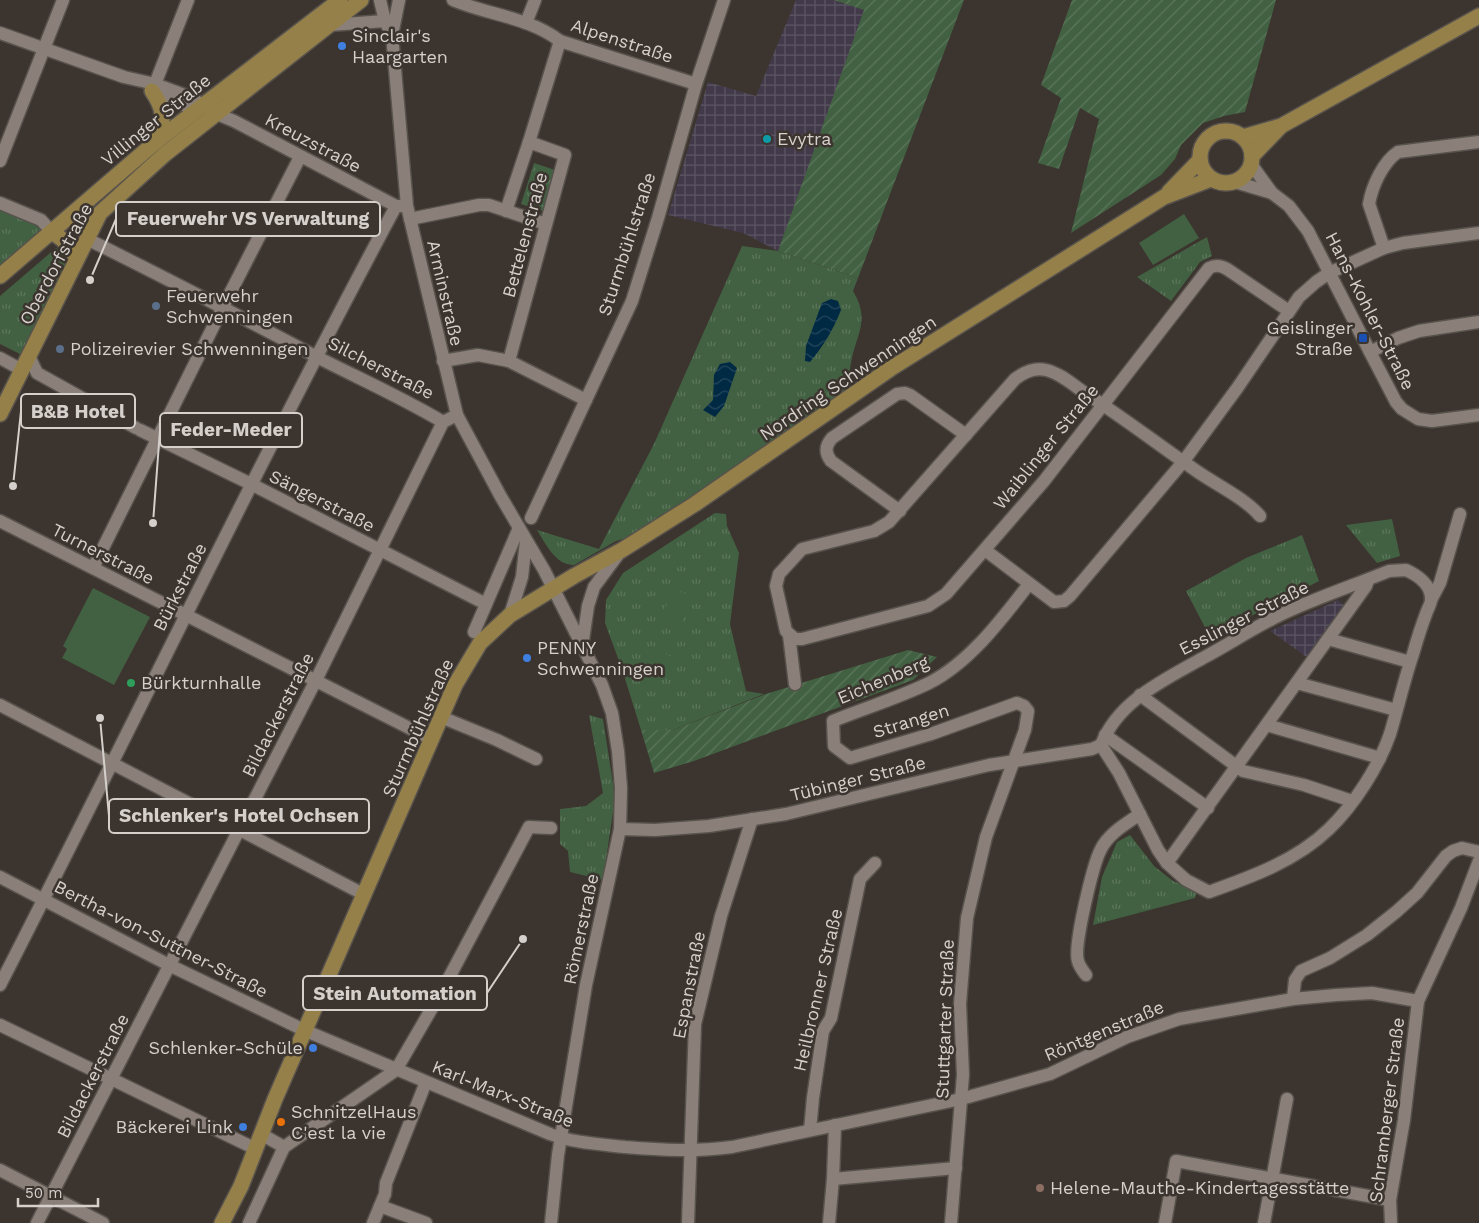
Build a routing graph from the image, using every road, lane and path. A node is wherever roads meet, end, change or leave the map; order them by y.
1 (63, 0) edge
2 (188, 0) edge
3 (361, 0) edge
4 (380, 0) edge
5 (392, 0) edge
6 (399, 0) edge
7 (453, 0) edge
8 (535, 0) edge
9 (724, 0) edge
10 (336, 2) edge
11 (1479, 16) edge
12 (391, 18) junction
13 (526, 23) junction
14 (330, 25) junction
15 (0, 33) edge
16 (560, 41) junction
17 (44, 49) junction
18 (696, 84) junction
19 (153, 88) junction
20 (203, 106) junction
21 (217, 114) junction
22 (1281, 126) junction
23 (1243, 137) junction
24 (158, 140) junction
25 (528, 142) junction
26 (1479, 142) edge
27 (300, 157) junction
28 (1200, 160) junction
29 (1252, 160) junction
30 (0, 162) edge
31 (1211, 179) junction
32 (1235, 182) junction
33 (1272, 193) junction
34 (1164, 197) junction
35 (0, 203) edge
36 (401, 206) junction
37 (506, 211) junction
38 (410, 219) junction
39 (546, 224) junction
40 (52, 232) junction
41 (1479, 233) edge
42 (87, 239) junction
43 (1384, 248) junction
44 (78, 258) junction
45 (1329, 273) junction
46 (0, 276) edge
47 (222, 307) junction
48 (1289, 311) junction
49 (1479, 322) edge
50 (1370, 352) junction
51 (29, 356) junction
52 (316, 356) junction
53 (0, 358) edge
54 (443, 361) junction
55 (509, 361) junction
56 (22, 370) junction
57 (586, 400) junction
58 (1104, 405) junction
59 (0, 414) edge
60 (456, 415) junction
61 (1479, 415) edge
62 (443, 422) junction
63 (966, 435) junction
64 (156, 439) junction
65 (1183, 462) junction
66 (251, 484) junction
67 (900, 511) junction
68 (1460, 514) dead end
69 (1260, 516) dead end
70 (531, 518) dead end
71 (0, 521) edge
72 (519, 528) junction
73 (526, 541) junction
74 (379, 549) junction
75 (622, 550) junction
76 (985, 550) junction
77 (93, 568) junction
78 (1368, 580) junction
79 (1029, 584) junction
80 (553, 589) junction
81 (1431, 600) junction
82 (486, 604) junction
83 (510, 614) junction
84 (185, 615) junction
85 (474, 632) dead end
86 (792, 637) junction
87 (1328, 639) junction
88 (582, 647) junction
89 (1410, 662) junction
90 (316, 680) junction
91 (1297, 683) junction
92 (795, 684) dead end
93 (1140, 695) junction
94 (0, 705) edge
95 (1024, 706) joint
96 (1396, 710) junction
97 (441, 717) junction
98 (833, 721) joint
99 (1267, 725) junction
100 (431, 739) junction
101 (1103, 740) junction
102 (1380, 758) junction
103 (536, 759) dead end
104 (1012, 762) junction
105 (113, 763) junction
106 (1237, 766) junction
107 (1352, 801) junction
108 (1208, 808) junction
109 (1140, 814) junction
110 (752, 819) junction
111 (551, 828) dead end
112 (620, 829) junction
113 (239, 830) junction
114 (1479, 852) edge
115 (1479, 861) edge
116 (875, 863) dead end
117 (1167, 863) junction
118 (0, 877) edge
119 (365, 895) junction
120 (44, 900) junction
121 (170, 965) junction
122 (1086, 975) dead end
123 (0, 985) edge
124 (1293, 999) junction
125 (1418, 1000) junction
126 (0, 1025) edge
127 (306, 1031) junction
128 (396, 1070) junction
129 (111, 1080) junction
130 (426, 1082) junction
131 (961, 1099) junction
132 (1287, 1099) dead end
133 (835, 1125) junction
134 (810, 1130) junction
135 (261, 1134) junction
136 (561, 1138) junction
137 (284, 1147) junction
138 (256, 1149) junction
139 (690, 1151) junction
140 (956, 1168) junction
141 (0, 1170) edge
142 (833, 1179) junction
143 (1272, 1179) junction
144 (51, 1197) junction
145 (1390, 1200) junction
146 (380, 1206) junction
147 (37, 1223) edge
148 (103, 1223) edge
149 (222, 1223) edge
150 (250, 1223) edge
151 (373, 1223) edge
152 (426, 1223) edge
153 (551, 1223) edge
154 (688, 1223) edge
155 (829, 1223) edge
156 (951, 1223) edge
157 (1165, 1223) edge
158 (1264, 1223) edge
159 (1391, 1223) edge

1 - 17 street
2 - 19 street
3 - 14 main road, Villinger Straße
4 - 12 street, Arminstraße
5 - 12 street, Arminstraße
6 - 12 street, Arminstraße
7 - 13 street, Alpenstraße
8 - 13 street
9 - 18 street, Sturmbühlstraße
10 - 20 main road, Villinger Straße
11 - 22 main road
12 - 14 street
12 - 36 street, Arminstraße
13 - 16 street, Alpenstraße
14 - 21 main road, Villinger Straße
15 - 17 street, Kreuzstraße
16 - 18 street, Alpenstraße
16 - 25 street, Bettelenstraße
17 - 19 street, Kreuzstraße
17 - 30 street
18 - 57 street, Sturmbühlstraße
19 - 20 street, Kreuzstraße
19 - 24 main road
20 - 21 street, Kreuzstraße
20 - 24 main road, Villinger Straße
21 - 27 street, Kreuzstraße
21 - 42 main road, Oberdorfstraße
22 - 23 main road
22 - 29 main road
23 - 28 main road
23 - 29 main road
24 - 40 main road, Villinger Straße
25 - 37 street, Bettelenstraße
25 - 39 street, Bettelenstraße
26 - 43 street
27 - 36 street, Kreuzstraße
27 - 47 street
28 - 31 main road
28 - 34 main road, Nordring Schwenningen
29 - 32 main road
29 - 33 street, Hans-Kohler-Straße
31 - 32 main road
31 - 34 main road, Nordring Schwenningen
32 - 33 street, Hans-Kohler-Straße
33 - 45 street, Hans-Kohler-Straße
34 - 75 main road, Nordring Schwenningen
35 - 40 street
36 - 38 street, Arminstraße
36 - 52 street, Bürkstraße
37 - 38 street
37 - 39 street
38 - 54 street, Arminstraße
39 - 55 street, Bettelenstraße
40 - 44 main road
40 - 46 main road, Villinger Straße
41 - 43 street
42 - 44 main road, Oberdorfstraße
42 - 47 street, Silcherstraße
43 - 45 street
44 - 51 main road, Oberdorfstraße
45 - 48 street
45 - 50 street, Hans-Kohler-Straße
47 - 52 street, Silcherstraße
47 - 64 street
48 - 58 street, Waiblinger Straße
48 - 65 street
49 - 50 street
50 - 61 street, Hans-Kohler-Straße
51 - 56 main road, Oberdorfstraße
51 - 64 street, Sängerstraße
52 - 62 street, Silcherstraße
52 - 66 street, Bürkstraße
53 - 56 street
54 - 55 street
54 - 60 street, Arminstraße
55 - 57 street
56 - 59 main road, Oberdorfstraße
57 - 70 street, Sturmbühlstraße
58 - 63 street
58 - 65 street
58 - 76 street, Waiblinger Straße
60 - 62 street
60 - 72 street, Arminstraße
62 - 74 street, Bildackerstraße
63 - 67 street
63 - 67 street
64 - 66 street, Sängerstraße
64 - 77 street
65 - 69 street
65 - 79 street
66 - 74 street, Sängerstraße
66 - 84 street, Bürkstraße
67 - 86 street
68 - 81 street
71 - 77 street, Turnerstraße
72 - 73 street, Arminstraße
72 - 82 street
73 - 80 street, Arminstraße
73 - 83 street
74 - 82 street, Sängerstraße
74 - 90 street, Bildackerstraße
75 - 80 main road, Nordring Schwenningen
75 - 88 street
76 - 79 street
76 - 86 street, Waiblinger Straße
77 - 84 street, Turnerstraße
78 - 81 street, Esslinger Straße
78 - 87 street
78 - 93 street, Esslinger Straße
79 - 98 street, Eichenberg
80 - 83 main road, Sturmbühlstraße
80 - 88 street, Römerstraße
81 - 89 street
82 - 85 street
83 - 97 main road, Sturmbühlstraße
84 - 90 street, Turnerstraße
84 - 105 street, Bürkstraße
86 - 92 street
87 - 89 street
87 - 91 street
88 - 112 street, Römerstraße
89 - 96 street
90 - 100 street, Turnerstraße
90 - 113 street, Bildackerstraße
91 - 96 street
91 - 99 street
93 - 101 street, Esslinger Straße
93 - 106 street
94 - 105 street
95 - 98 street, Strangen
95 - 104 street, Stuttgarter Straße
96 - 102 street
97 - 100 main road, Sturmbühlstraße
97 - 103 street
99 - 102 street
99 - 106 street
100 - 119 main road, Sturmbühlstraße
101 - 104 street, Tübinger Straße
101 - 108 street
101 - 109 street
102 - 107 street
104 - 110 street, Tübinger Straße
104 - 131 street, Stuttgarter Straße
105 - 113 street
105 - 120 street, Bürkstraße
106 - 107 street
106 - 108 street
107 - 117 street
108 - 117 street
109 - 117 street
109 - 122 street
110 - 112 street, Tübinger Straße
110 - 139 street, Espanstraße
111 - 128 street
112 - 136 street, Römerstraße
113 - 119 street
113 - 121 street, Bildackerstraße
114 - 124 street
115 - 125 street
116 - 134 street, Heilbronner Straße
118 - 120 street, Bertha-von-Suttner-Straße
119 - 127 main road, Sturmbühlstraße
120 - 121 street, Bertha-von-Suttner-Straße
120 - 123 street, Bürkstraße
121 - 127 street, Bertha-von-Suttner-Straße
121 - 129 street, Bildackerstraße
124 - 125 street, Röntgenstraße
124 - 131 street, Röntgenstraße
125 - 145 street, Schramberger Straße
126 - 129 street
127 - 128 street, Karl-Marx-Straße
127 - 135 main road, Sturmbühlstraße
128 - 130 street, Karl-Marx-Straße
128 - 137 street
129 - 138 street
129 - 144 street, Bildackerstraße
130 - 136 street, Karl-Marx-Straße
130 - 146 street
131 - 133 street, Karl-Marx-Straße
131 - 140 street, Stuttgarter Straße
132 - 143 street
133 - 134 street, Karl-Marx-Straße
133 - 142 street
134 - 139 street, Karl-Marx-Straße
135 - 137 street
135 - 138 main road, Sturmbühlstraße
136 - 139 street, Karl-Marx-Straße
136 - 153 street, Römerstraße
137 - 150 street
138 - 149 main road, Sturmbühlstraße
139 - 154 street, Espanstraße
140 - 142 street
140 - 156 street, Stuttgarter Straße
141 - 144 street
142 - 155 street
143 - 145 street
143 - 157 street
143 - 158 street
144 - 147 street, Bildackerstraße
144 - 148 street
145 - 159 street, Schramberger Straße
146 - 151 street
146 - 152 street

